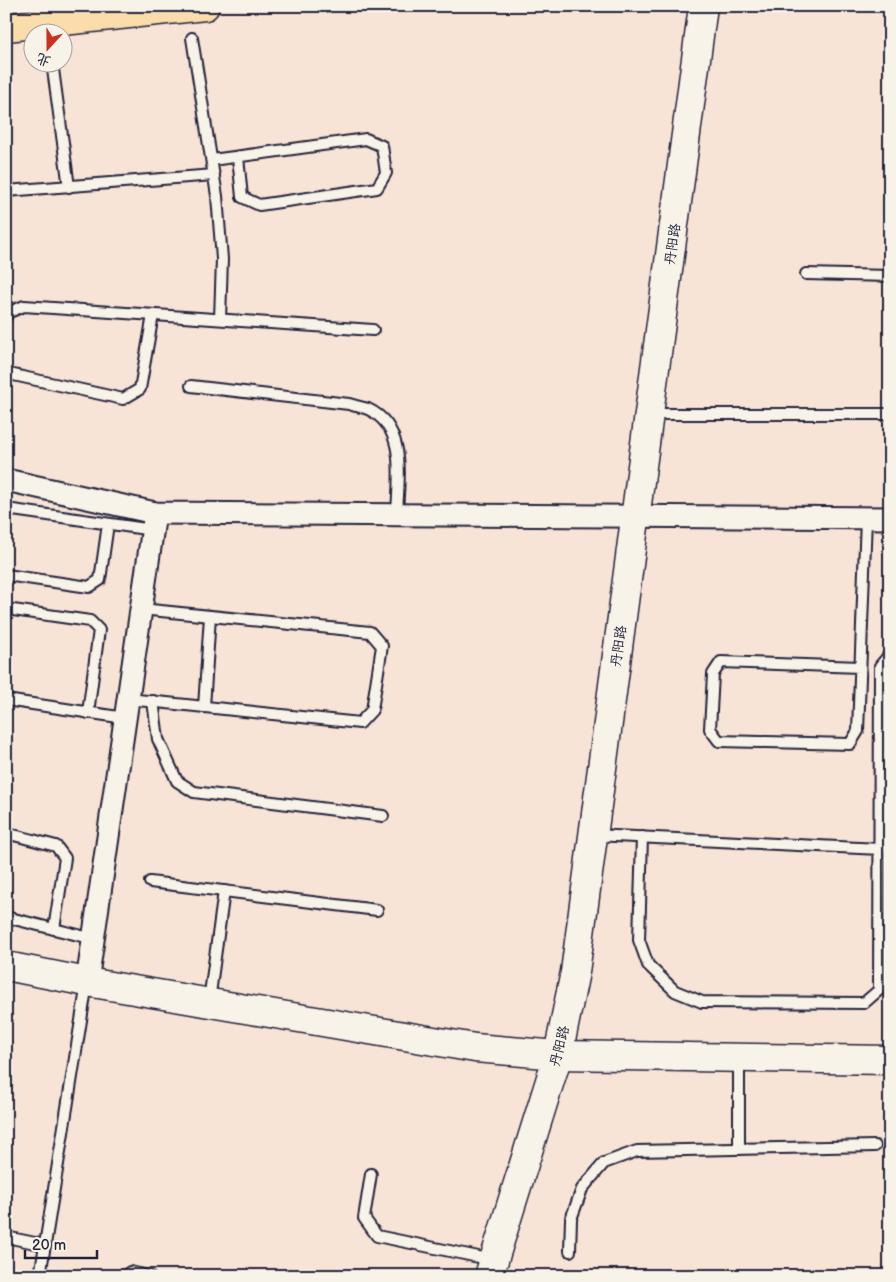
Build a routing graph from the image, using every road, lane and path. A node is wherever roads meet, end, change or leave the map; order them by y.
1 (205, 6) edge
2 (704, 6) edge
3 (6, 27) edge
4 (192, 38) dead end
5 (53, 72) edge
6 (238, 157) junction
7 (212, 160) junction
8 (214, 175) junction
9 (69, 186) junction
10 (6, 191) edge
11 (806, 274) dead end
12 (890, 276) edge
13 (153, 315) junction
14 (6, 317) edge
15 (220, 319) junction
16 (373, 330) dead end
17 (6, 370) edge
18 (191, 386) dead end
19 (649, 414) junction
20 (890, 414) edge
21 (6, 480) edge
22 (6, 509) edge
23 (397, 515) junction
24 (635, 517) junction
25 (866, 518) junction
26 (890, 518) edge
27 (154, 522) junction
28 (108, 524) junction
29 (6, 575) edge
30 (6, 609) edge
31 (141, 609) junction
32 (210, 616) junction
33 (890, 654) edge
34 (860, 667) junction
35 (6, 700) edge
36 (153, 701) junction
37 (204, 707) junction
38 (127, 708) junction
39 (88, 713) junction
40 (885, 730) edge
41 (383, 816) dead end
42 (885, 829) edge
43 (6, 834) edge
44 (593, 835) junction
45 (642, 837) junction
46 (880, 849) junction
47 (150, 882) dead end
48 (224, 891) junction
49 (377, 910) dead end
50 (6, 917) edge
51 (54, 929) junction
52 (94, 939) junction
53 (6, 966) edge
54 (88, 982) junction
55 (209, 1003) junction
56 (558, 1055) junction
57 (739, 1058) junction
58 (890, 1060) edge
59 (875, 1146) dead end
60 (739, 1148) junction
61 (371, 1174) dead end
62 (6, 1237) edge
63 (45, 1245) junction
64 (570, 1251) dead end
65 (491, 1268) edge
66 (40, 1276) edge
67 (124, 1276) edge
68 (149, 1276) edge

1 - 3 highway
2 - 19 main road, 丹阳路
4 - 7 lane
5 - 9 lane
6 - 6 lane
6 - 7 lane
7 - 8 lane
8 - 9 lane
8 - 15 lane
9 - 10 lane
11 - 12 lane
13 - 14 lane
13 - 15 lane
13 - 17 lane
15 - 16 lane
18 - 23 lane
19 - 20 lane
19 - 24 main road, 丹阳路
21 - 27 street
22 - 28 lane
23 - 24 street
23 - 27 street
24 - 25 street
24 - 44 main road, 丹阳路
25 - 26 street
25 - 34 lane
27 - 28 lane
27 - 31 street
28 - 29 lane
30 - 39 lane
31 - 32 lane
31 - 38 street
32 - 37 lane
32 - 37 lane
33 - 40 lane
34 - 34 lane
35 - 39 lane
36 - 37 lane
36 - 38 lane
36 - 41 lane
38 - 39 lane
38 - 52 street
40 - 42 lane
42 - 46 lane
43 - 51 lane
44 - 45 lane
44 - 56 main road, 丹阳路
45 - 46 lane
45 - 46 lane
47 - 48 lane
48 - 49 lane
48 - 55 lane
50 - 51 lane
51 - 52 lane
52 - 54 street
53 - 54 main road
54 - 55 main road
54 - 63 lane
55 - 56 main road
56 - 57 main road
56 - 65 main road, 丹阳路
57 - 58 main road
57 - 60 lane
59 - 60 lane
60 - 64 lane
61 - 65 lane
62 - 63 lane
63 - 66 lane
67 - 68 lane

